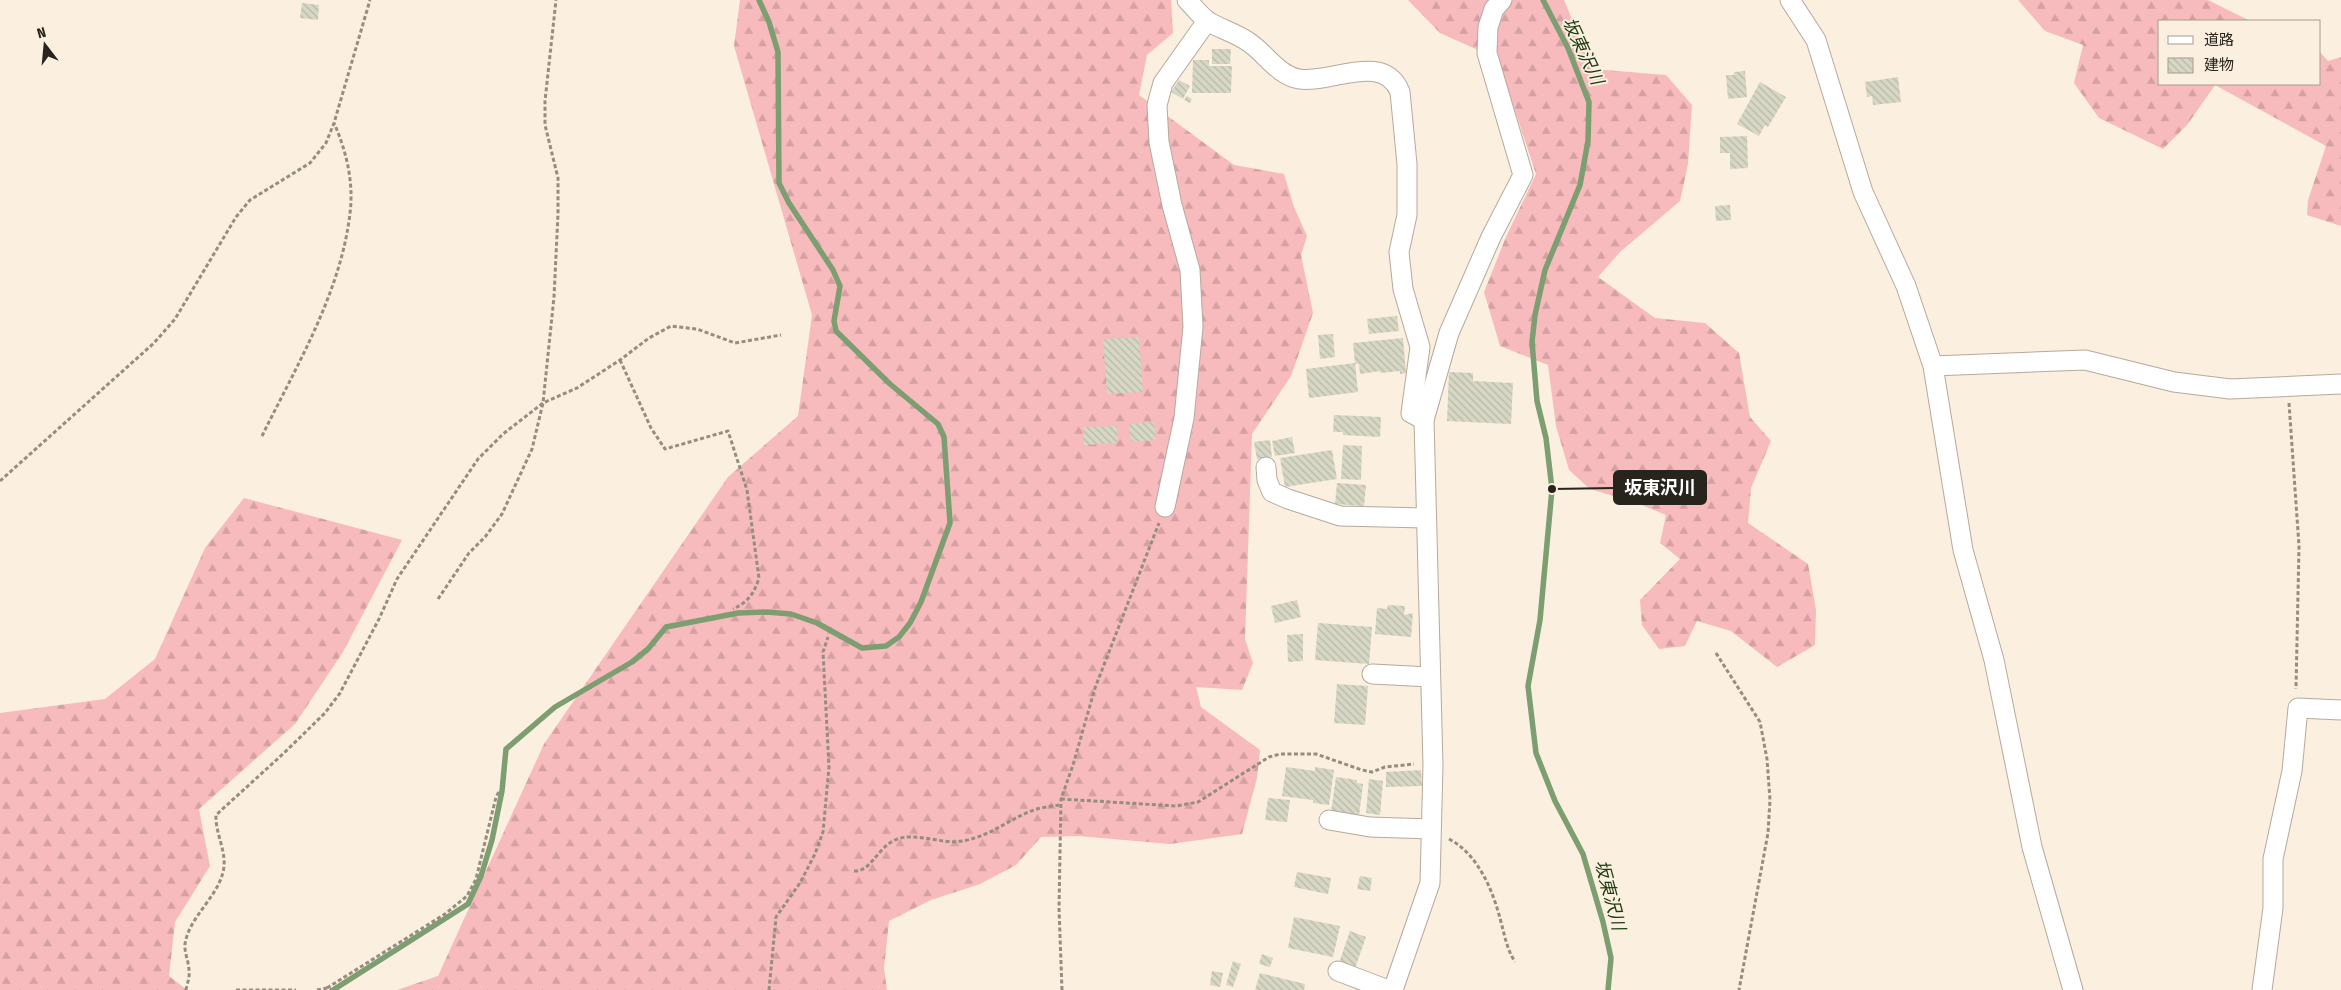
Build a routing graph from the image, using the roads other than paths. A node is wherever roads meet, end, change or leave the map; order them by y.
1 (1188, 0) edge
2 (1502, 0) edge
3 (1790, 0) edge
4 (1207, 21) junction
5 (1933, 366) junction
6 (2341, 384) edge
7 (1424, 420) junction
8 (1266, 467) dead end
9 (1165, 507) road end
10 (1425, 518) junction
11 (1372, 674) dead end
12 (1430, 678) junction
13 (2341, 710) edge
14 (1329, 820) dead end
15 (1430, 829) junction
16 (1338, 971) dead end
17 (1388, 990) edge
18 (1393, 990) edge
19 (2073, 990) edge
20 (2262, 990) edge

1 - 4 street
2 - 7 street
3 - 5 street
4 - 7 street
4 - 9 street
5 - 6 street
5 - 19 street
7 - 10 street
8 - 10 street
10 - 12 street
11 - 12 street
12 - 15 street
13 - 20 street
14 - 15 street
15 - 18 street
16 - 17 street

